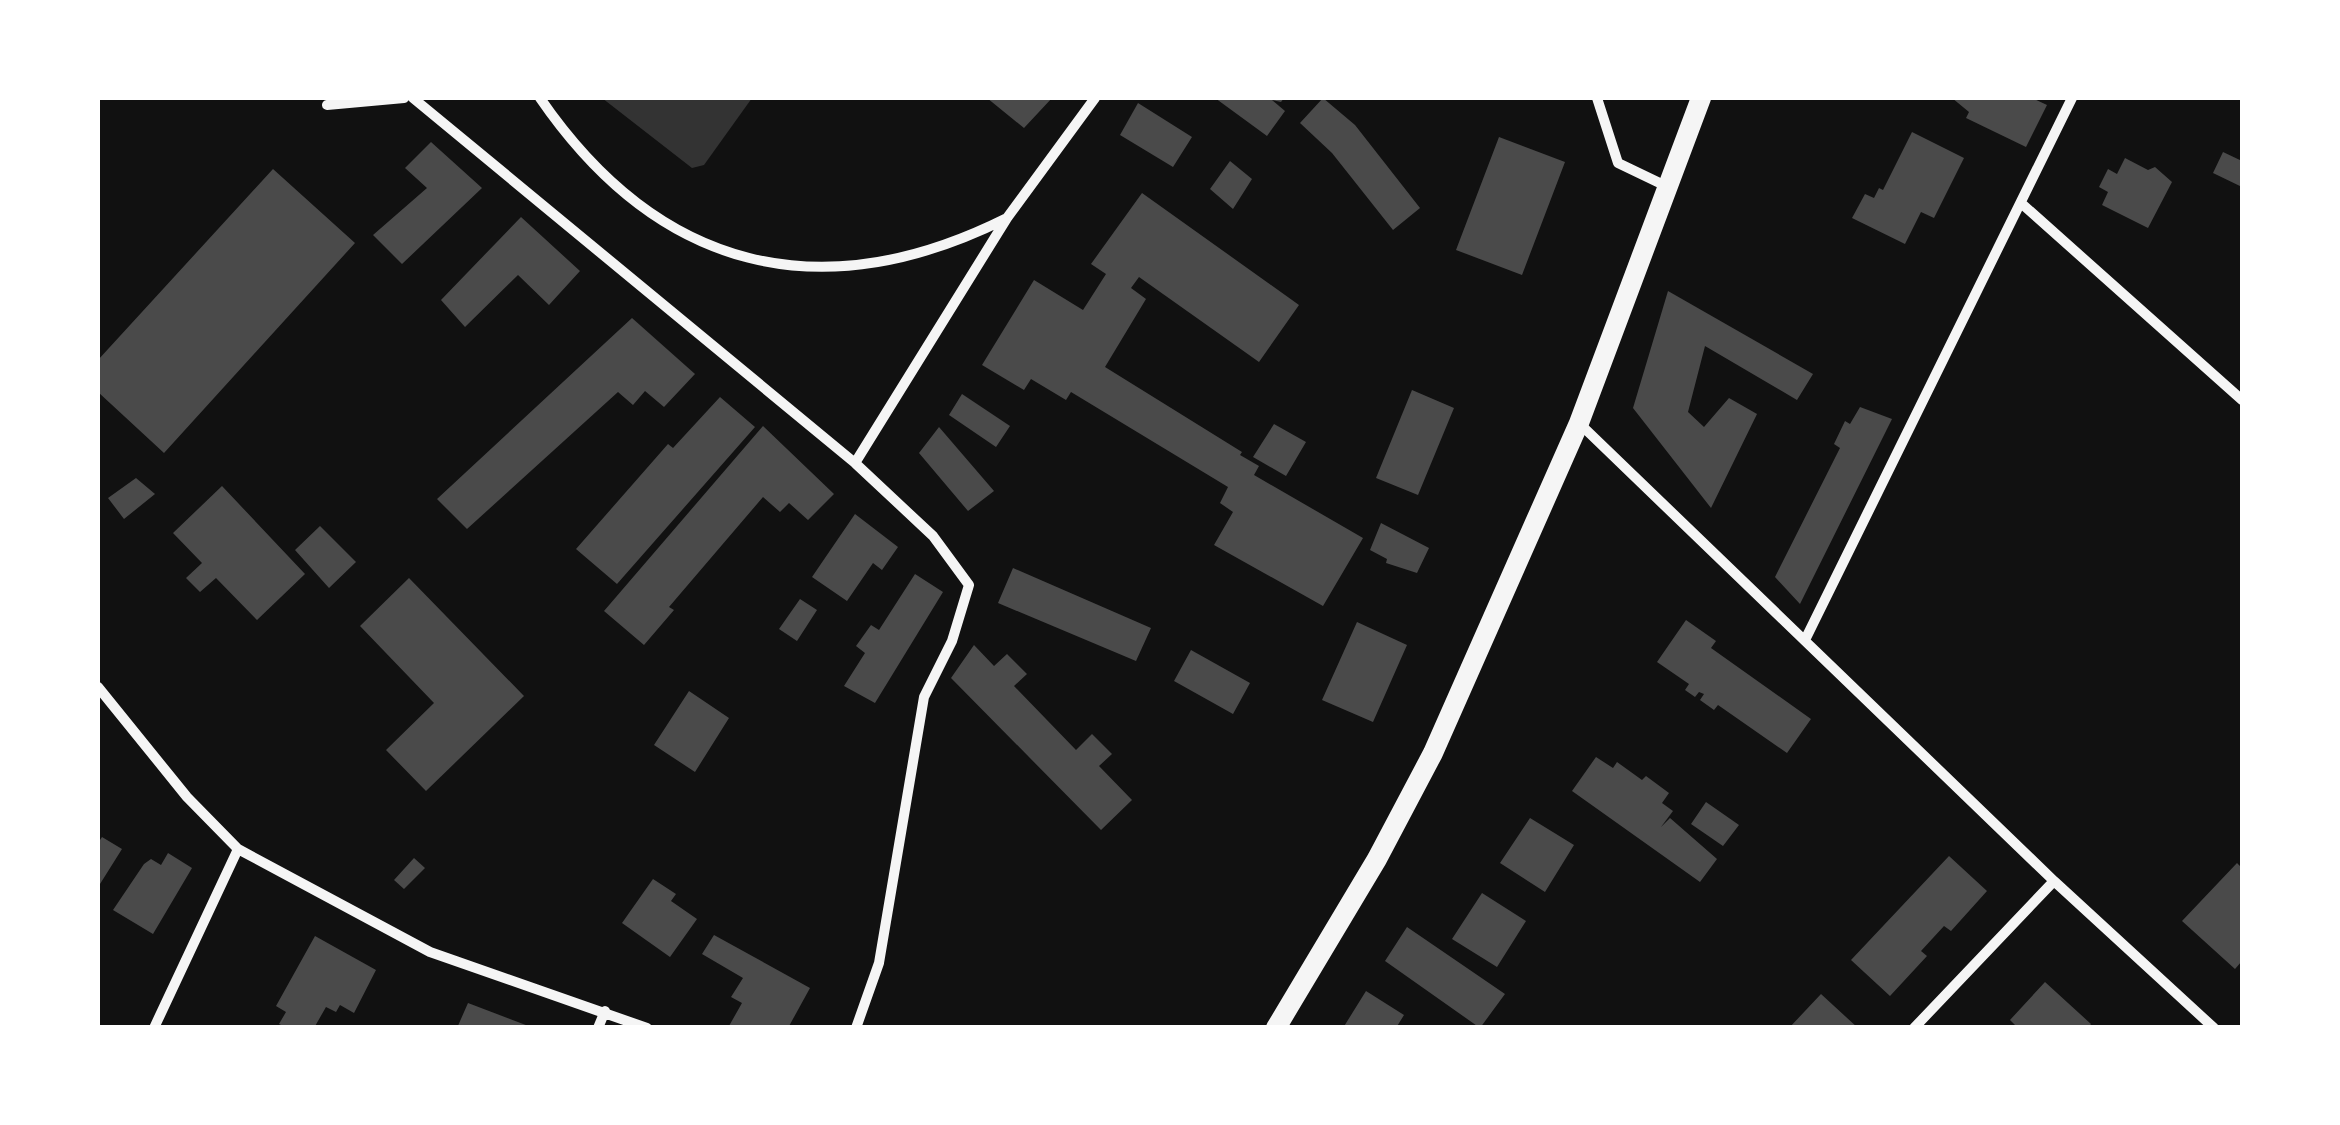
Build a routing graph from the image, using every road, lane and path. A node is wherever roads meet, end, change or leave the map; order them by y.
1 (404, 98) edge
2 (414, 98) edge
3 (540, 98) edge
4 (1094, 98) edge
5 (1596, 98) edge
6 (1700, 98) edge
7 (2072, 98) edge
8 (328, 105) dead end
9 (1670, 189) junction
10 (2021, 203) junction
11 (1007, 218) junction
12 (2242, 400) edge
13 (1580, 422) junction
14 (854, 463) junction
15 (1805, 640) junction
16 (98, 687) edge
17 (238, 849) junction
18 (2054, 880) junction
19 (605, 1011) junction
20 (154, 1028) edge
21 (598, 1028) edge
22 (647, 1028) edge
23 (856, 1028) edge
24 (1276, 1028) edge
25 (1914, 1028) edge
26 (2214, 1028) edge

1 - 8 street
2 - 14 street
3 - 11 street
4 - 11 street
5 - 9 street
6 - 9 main road
7 - 10 street
9 - 13 main road
10 - 12 street
10 - 15 street
11 - 14 street
13 - 15 street
13 - 24 main road
14 - 23 street
15 - 18 street
16 - 17 street
17 - 19 street
17 - 20 street
18 - 25 street
18 - 26 street
19 - 21 street
19 - 22 street

